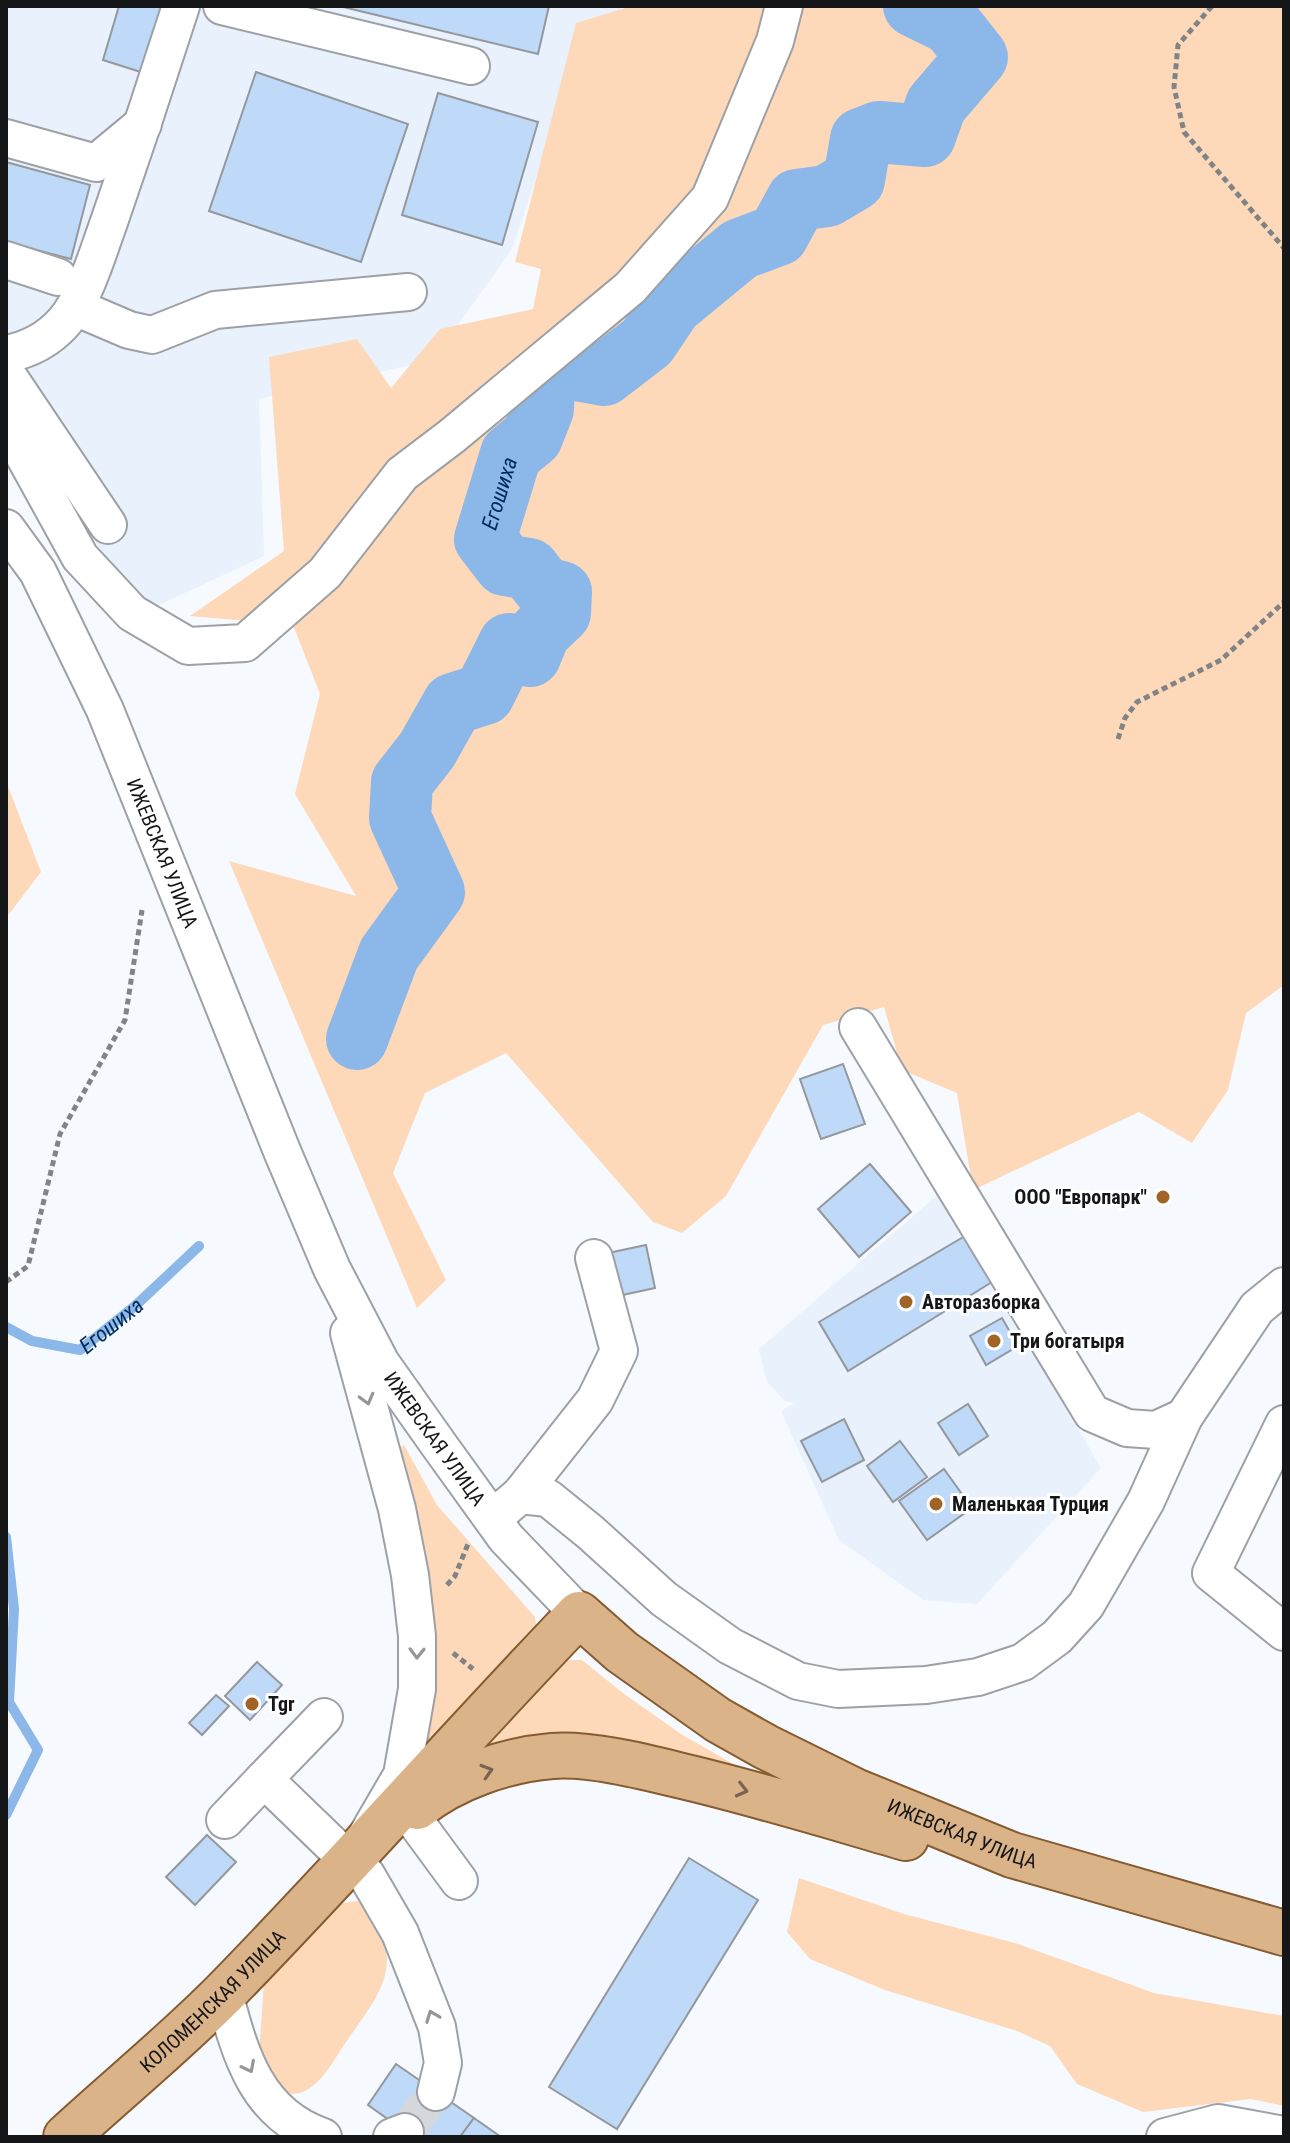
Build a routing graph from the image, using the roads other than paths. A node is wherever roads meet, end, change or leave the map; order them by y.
1 (181, 6) edge
2 (222, 6) edge
3 (784, 6) edge
4 (471, 66) dead end
5 (144, 124) junction
6 (6, 138) edge
7 (6, 260) edge
8 (67, 292) junction
9 (408, 292) dead end
10 (6, 354) edge
11 (6, 373) edge
12 (6, 423) edge
13 (108, 525) dead end
14 (6, 528) edge
15 (858, 1027) dead end
16 (594, 1258) dead end
17 (332, 1269) junction
18 (1284, 1286) edge
19 (1184, 1417) junction
20 (1284, 1424) edge
21 (520, 1495) junction
22 (492, 1519) junction
23 (579, 1614) junction
24 (1284, 1632) edge
25 (324, 1717) dead end
26 (264, 1779) junction
27 (409, 1813) junction
28 (225, 1820) dead end
29 (352, 1861) junction
30 (459, 1881) dead end
31 (1215, 1914) junction
32 (1284, 1933) edge
33 (224, 1993) junction
34 (436, 2092) tunnel mouth
35 (311, 2135) edge
36 (1284, 2135) edge
37 (66, 2137) edge
38 (1165, 2137) edge

1 - 5 street
2 - 4 street
3 - 12 street
5 - 6 street
5 - 8 street
7 - 8 street
8 - 9 street
8 - 10 street
11 - 13 street
14 - 17 street, ИЖЕВСКАЯ УЛИЦА
15 - 19 street
16 - 21 street
17 - 22 street, ИЖЕВСКАЯ УЛИЦА
17 -> 29 street
18 - 19 street
19 - 21 street
20 - 24 street
21 - 22 street
22 - 23 street, ИЖЕВСКАЯ УЛИЦА
23 - 29 main road
23 - 31 main road, ИЖЕВСКАЯ УЛИЦА
25 - 26 street
26 - 28 street
26 - 29 street
27 - 29 main road
27 - 30 street
27 -> 31 main road
29 - 33 main road, КОЛОМЕНСКАЯ УЛИЦА
34 -> 29 street
31 - 32 main road, ИЖЕВСКАЯ УЛИЦА
33 -> 35 street
33 - 37 main road, КОЛОМЕНСКАЯ УЛИЦА
36 - 38 street

